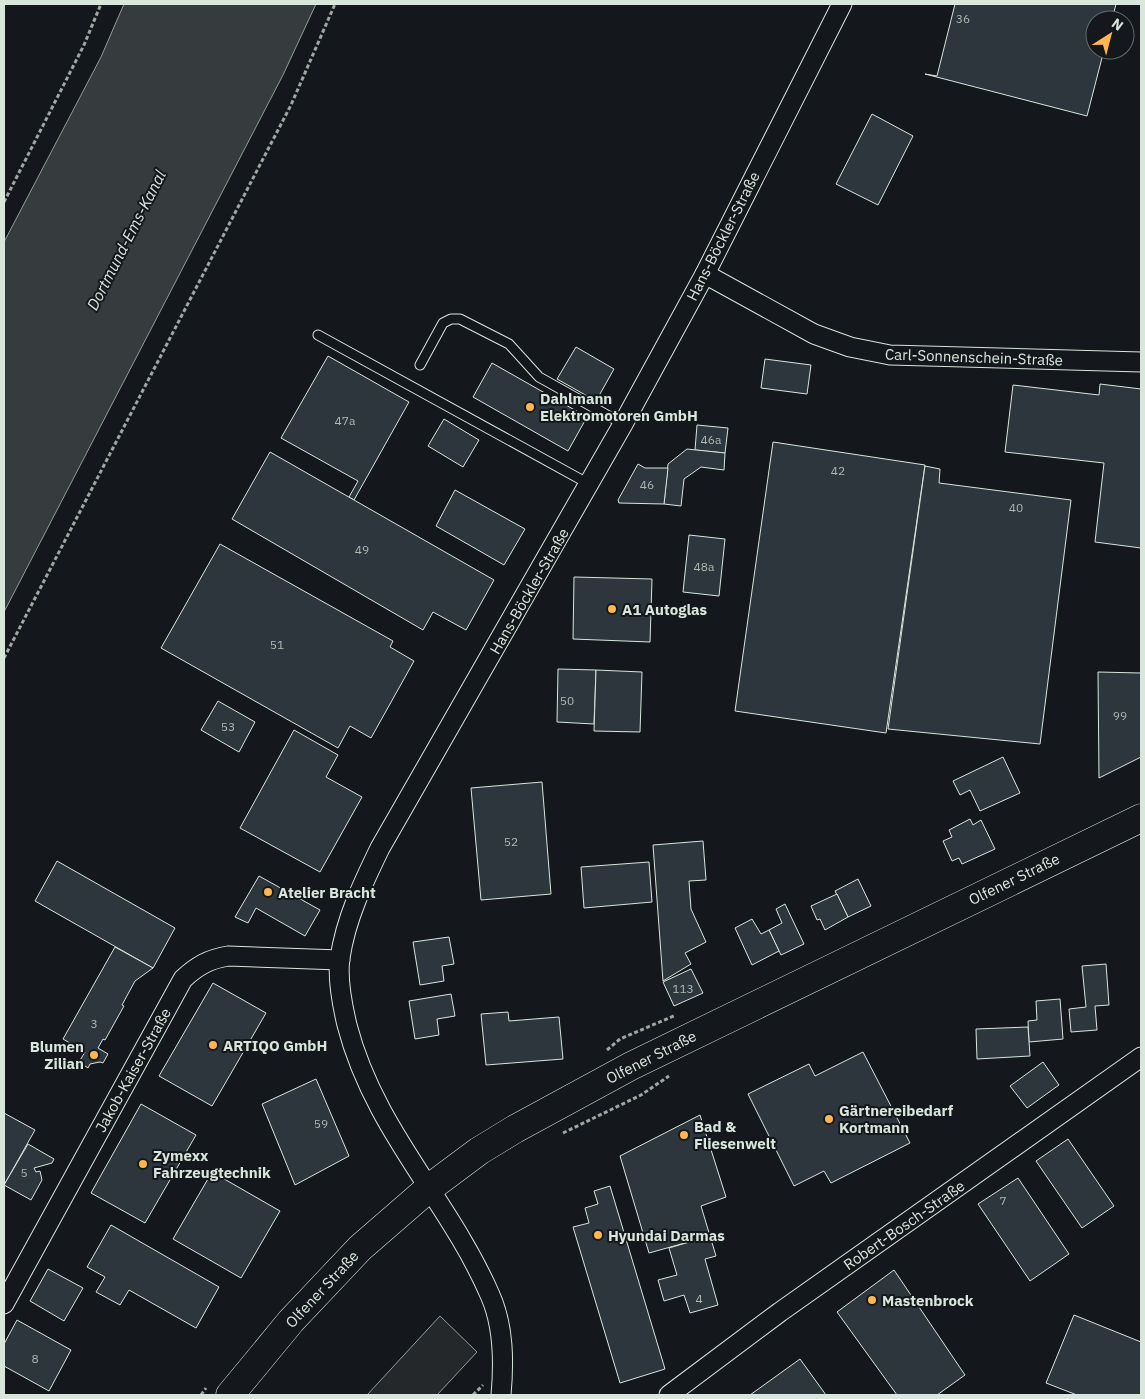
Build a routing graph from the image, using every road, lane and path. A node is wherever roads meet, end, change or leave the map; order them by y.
1 (101, 4) edge
2 (335, 4) edge
3 (842, 4) edge
4 (4, 202) edge
5 (705, 274) junction
6 (318, 335) dead end
7 (1141, 362) edge
8 (420, 365) dead end
9 (623, 424) junction
10 (589, 484) junction
11 (4, 658) edge
12 (1141, 818) edge
13 (340, 960) junction
14 (1141, 1057) edge
15 (428, 1189) junction
16 (4, 1304) edge
17 (230, 1395) edge
18 (501, 1395) edge
19 (669, 1395) edge

1 - 4 path
2 - 11 path
3 - 5 street, Hans-Böckler-Straße
5 - 7 street, Carl-Sonnenschein-Straße
5 - 9 street, Hans-Böckler-Straße
6 - 10 lane
8 - 9 lane
9 - 10 street, Hans-Böckler-Straße
10 - 13 street, Hans-Böckler-Straße
12 - 15 main road, Olfener Straße
13 - 15 street, Hans-Böckler-Straße
13 - 16 street, Jakob-Kaiser-Straße
14 - 19 street, Robert-Bosch-Straße
15 - 17 main road, Olfener Straße
15 - 18 street, Hans-Böckler-Straße

